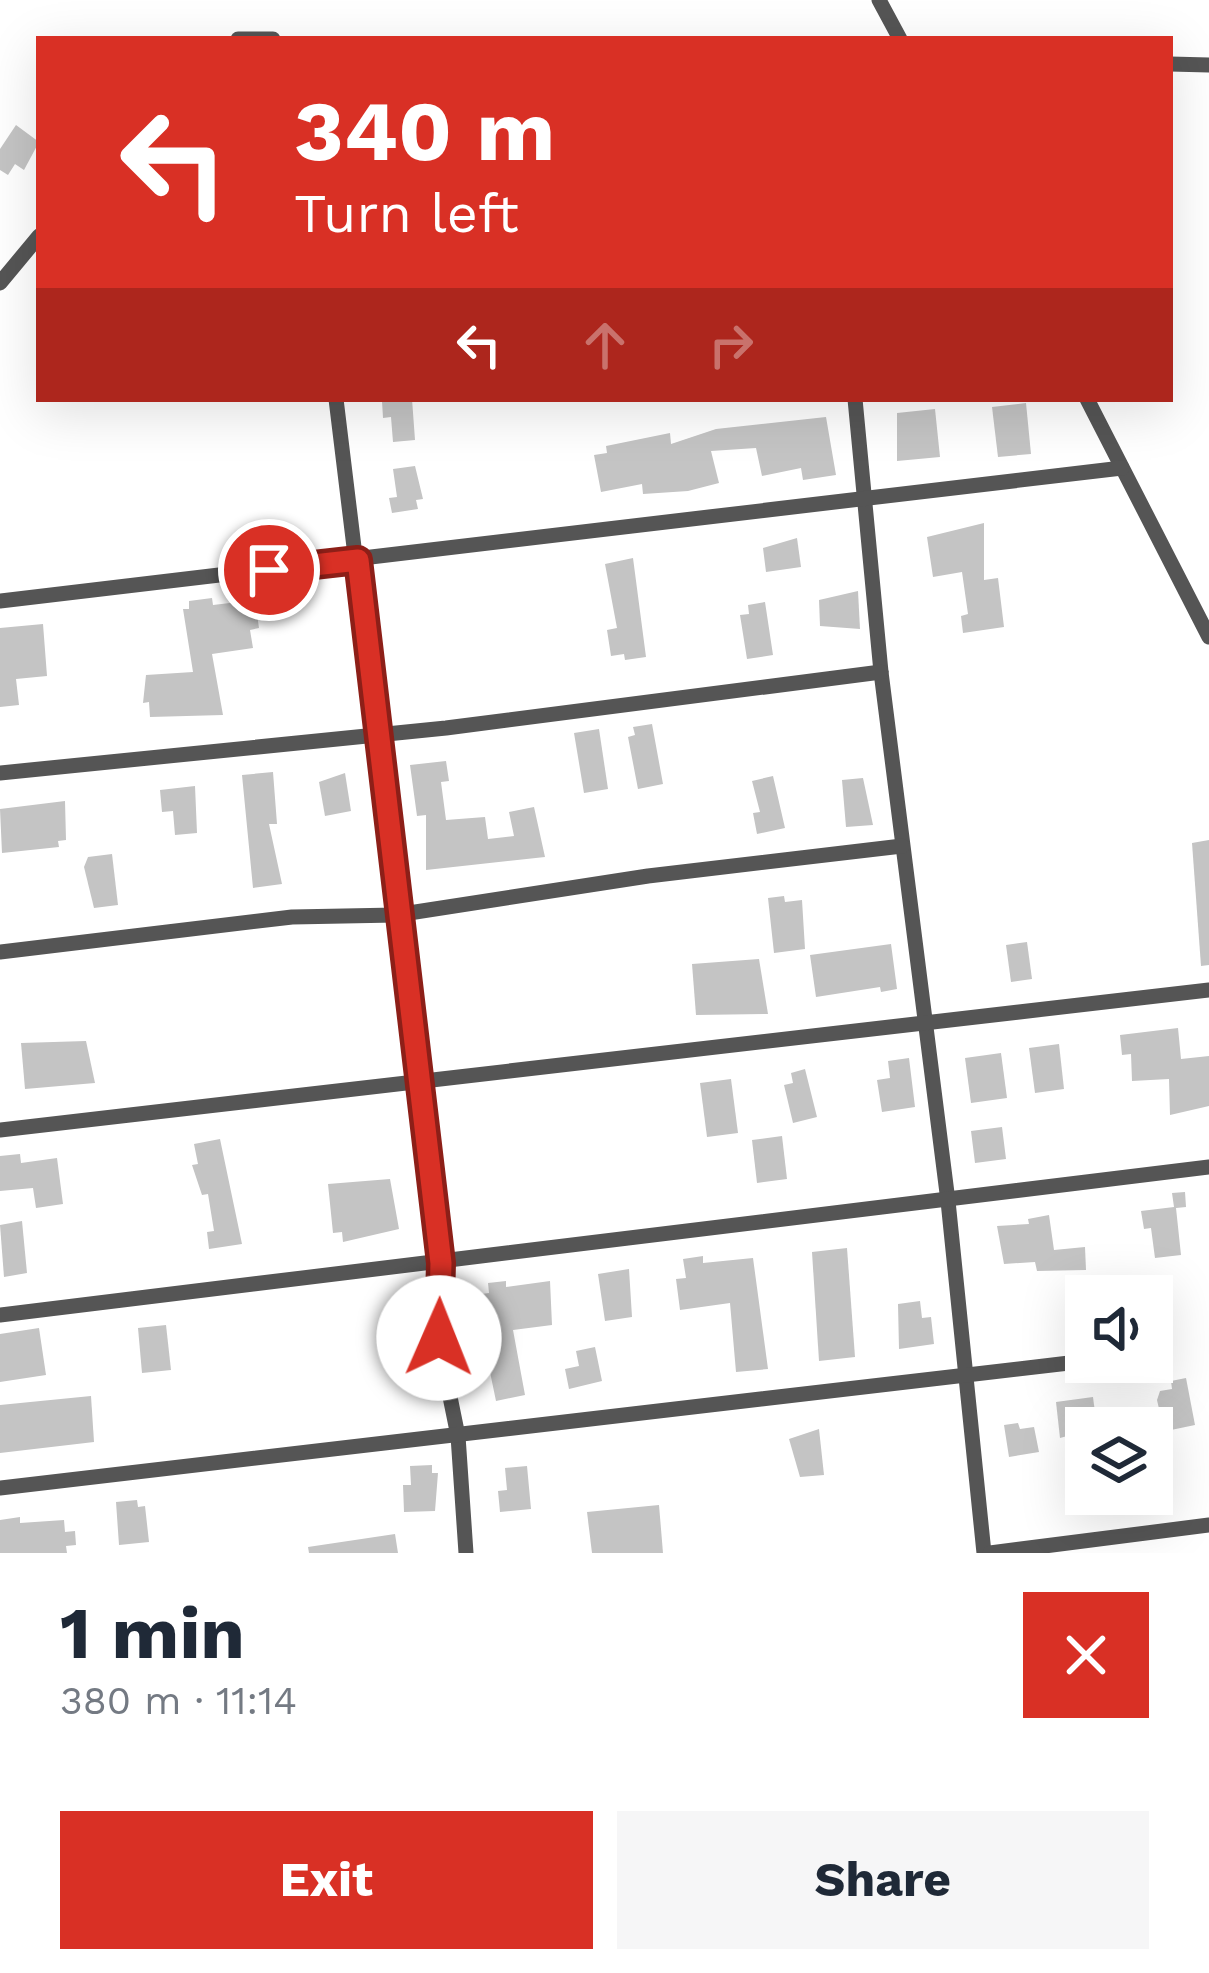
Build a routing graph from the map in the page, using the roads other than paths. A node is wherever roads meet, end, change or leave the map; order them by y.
1 (879, 0) edge
2 (898, 36) edge
3 (1173, 64) edge
4 (1209, 65) edge
5 (36, 240) edge
6 (0, 284) edge
7 (337, 402) edge
8 (855, 402) edge
9 (1089, 402) edge
10 (1122, 468) junction
11 (867, 499) junction
12 (358, 560) junction
13 (0, 601) edge
14 (1209, 637) edge
15 (881, 672) junction
16 (380, 733) junction
17 (0, 773) edge
18 (902, 846) junction
19 (396, 915) junction
20 (0, 952) edge
21 (1209, 991) edge
22 (923, 1023) junction
23 (420, 1080) junction
24 (0, 1130) edge
25 (1209, 1167) edge
26 (948, 1201) junction
27 (441, 1263) junction
28 (0, 1315) edge
29 (1065, 1363) edge
30 (967, 1374) junction
31 (458, 1436) junction
32 (0, 1488) edge
33 (1209, 1525) edge
34 (466, 1553) edge
35 (987, 1553) edge

1 - 2 street
3 - 4 street
5 - 6 street
7 - 12 street
8 - 11 street
9 - 10 street
10 - 11 street
10 - 14 street
11 - 12 street
11 - 15 street
12 - 13 street
12 - 16 street
15 - 16 street
15 - 18 street
16 - 17 street
16 - 19 street
18 - 19 street
18 - 22 street
19 - 20 street
19 - 23 street
21 - 22 street
22 - 23 street
22 - 26 street
23 - 24 street
23 - 27 street
25 - 26 street
26 - 27 street
26 - 30 street
27 - 28 street
27 - 31 street
29 - 30 street
30 - 31 street
30 - 35 street
31 - 32 street
31 - 34 street
33 - 35 street

